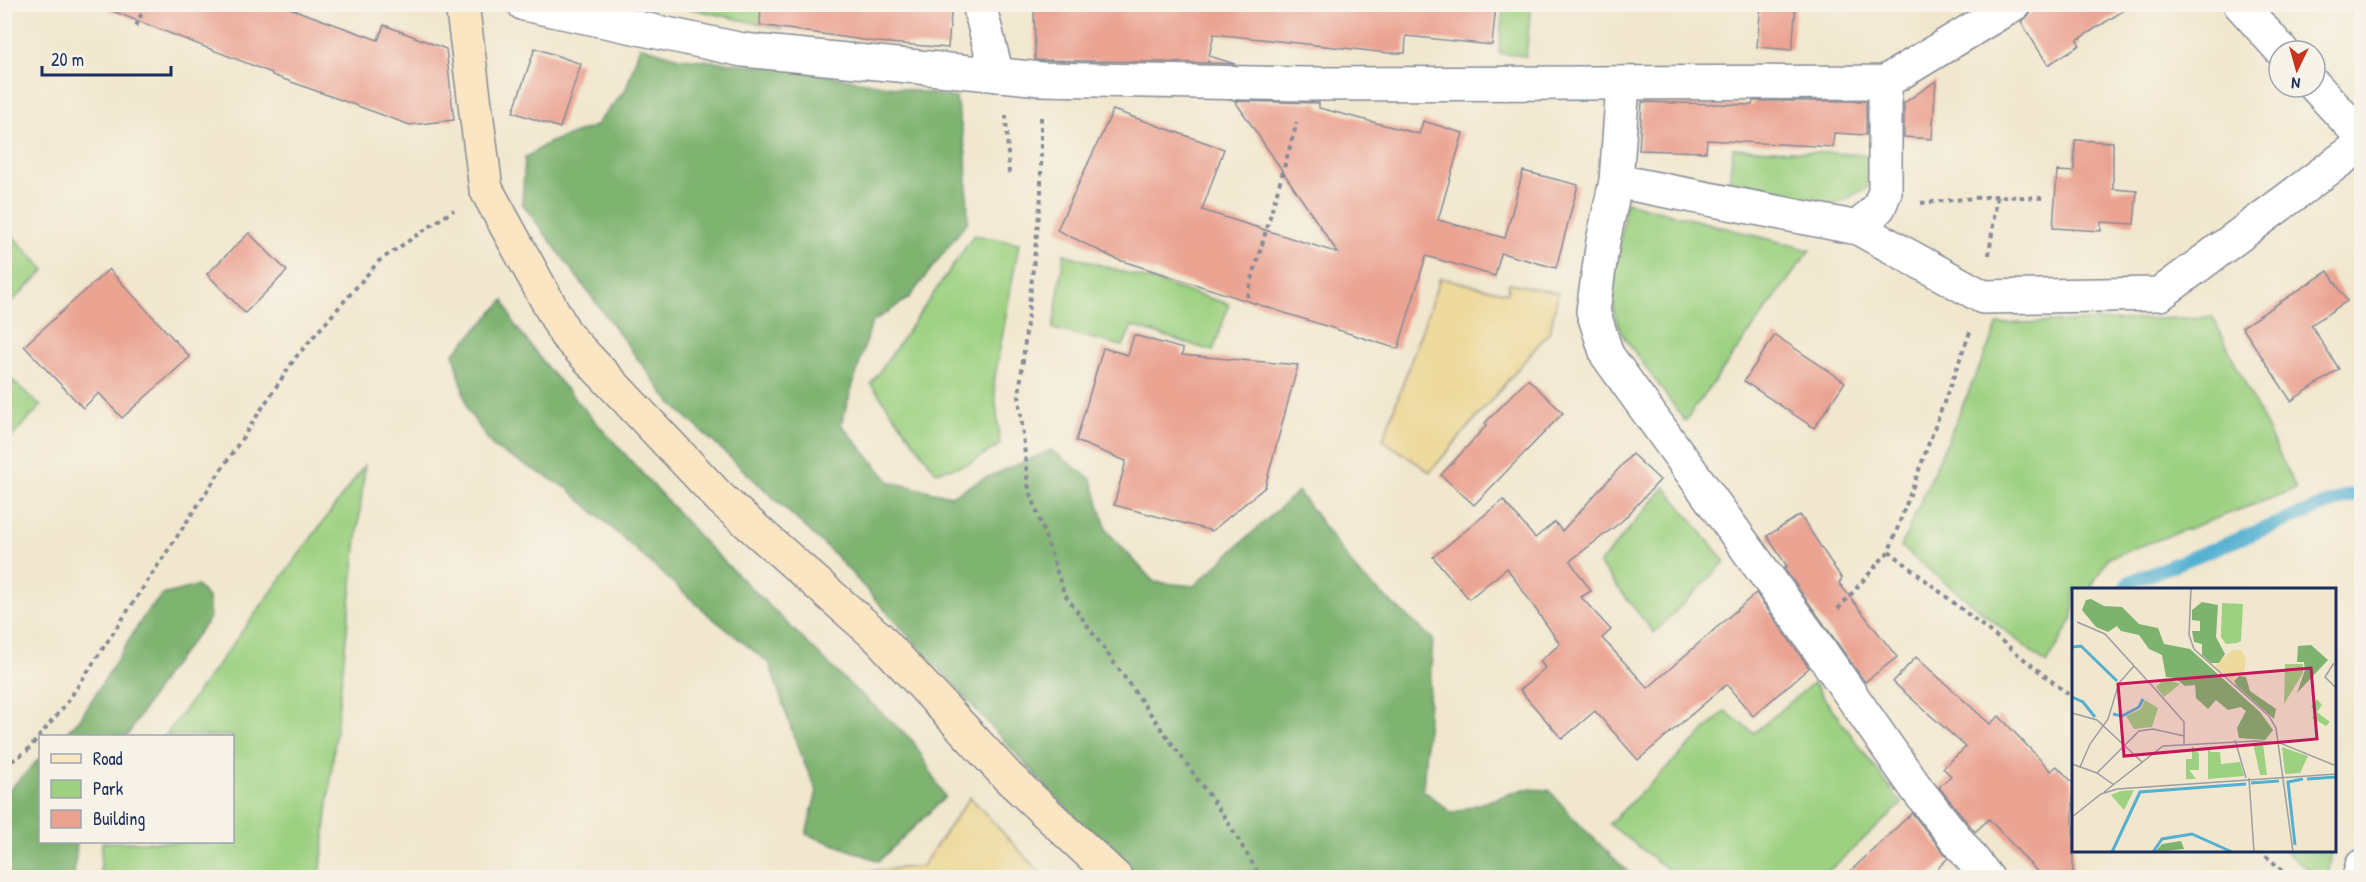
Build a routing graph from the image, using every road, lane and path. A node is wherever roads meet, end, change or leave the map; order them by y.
1 (146, 4) edge
2 (462, 4) edge
3 (524, 4) edge
4 (979, 4) edge
5 (2014, 4) edge
6 (2240, 4) edge
7 (136, 26) dead end
8 (2272, 39) edge
9 (997, 75) junction
10 (1041, 79) junction
11 (1885, 82) junction
12 (1307, 84) junction
13 (1623, 84) junction
14 (2327, 99) edge
15 (2361, 137) edge
16 (2361, 144) edge
17 (1009, 174) dead end
18 (1616, 181) junction
19 (486, 189) junction
20 (1997, 196) junction
21 (2043, 198) dead end
22 (1869, 218) junction
23 (1247, 297) dead end
24 (1983, 297) junction
25 (1889, 551) junction
26 (1812, 639) junction
27 (2072, 698) edge
28 (40, 735) edge
29 (39, 737) edge
30 (4, 766) edge
31 (2261, 852) edge
32 (2361, 866) edge
33 (1116, 878) edge
34 (1261, 878) edge
35 (1987, 878) edge
36 (2291, 878) edge
37 (2359, 878) edge

1 - 7 path
2 - 19 street
3 - 9 street
4 - 9 street
5 - 11 street
6 - 8 street
9 - 10 street
9 - 17 path
10 - 12 street
10 - 34 path
11 - 13 street
11 - 22 street
12 - 13 street
12 - 23 path
13 - 18 street
14 - 15 street
16 - 24 street
18 - 22 street
18 - 26 street
19 - 28 path
19 - 33 street
20 - 21 path
20 - 22 path
20 - 24 path
22 - 24 street
24 - 25 path
25 - 26 path
25 - 27 path
26 - 35 street
29 - 30 path
31 - 36 path
32 - 37 street

